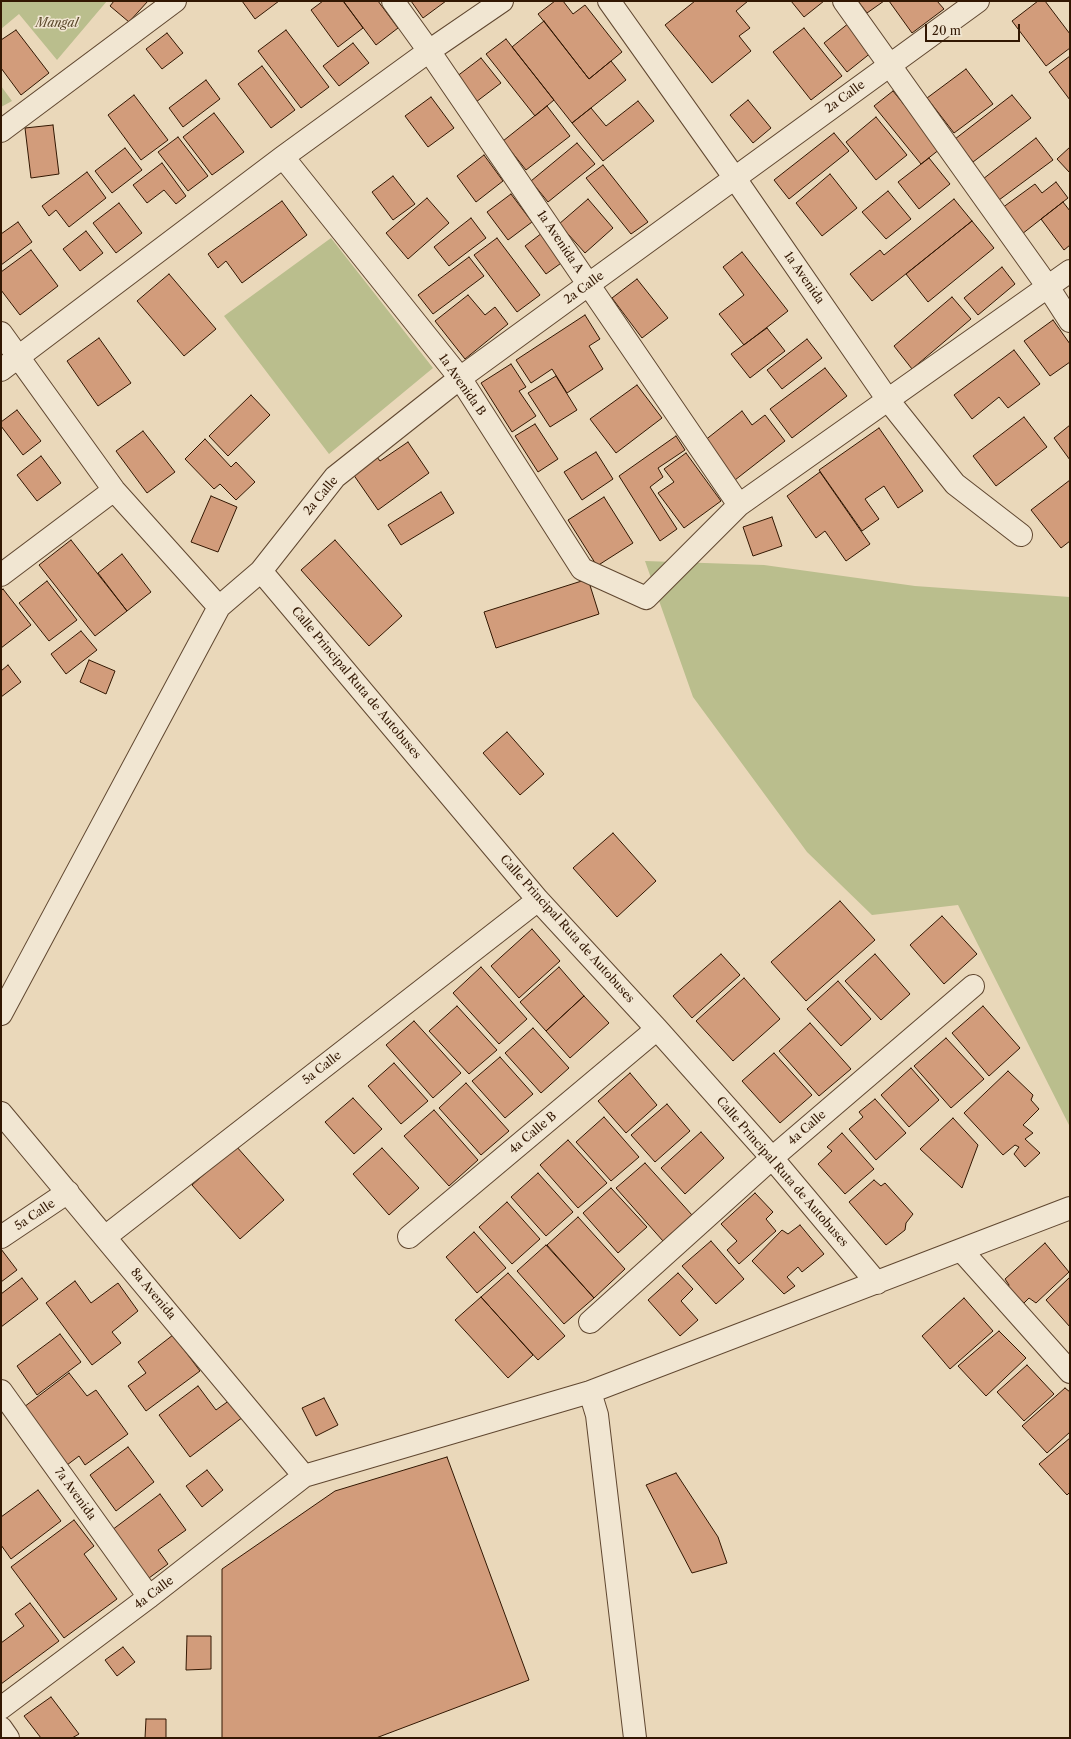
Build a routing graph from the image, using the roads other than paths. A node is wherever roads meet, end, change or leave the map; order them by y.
1 (175, 1) edge
2 (393, 1) edge
3 (502, 1) edge
4 (609, 1) edge
5 (844, 1) edge
6 (978, 1) edge
7 (429, 51) junction
8 (890, 65) junction
9 (1, 130) edge
10 (284, 157) junction
11 (734, 177) junction
12 (1070, 271) edge
13 (589, 285) junction
14 (1048, 287) junction
15 (1070, 321) edge
16 (1, 333) edge
17 (19, 358) junction
18 (1, 370) edge
19 (460, 378) junction
20 (888, 400) junction
21 (114, 490) junction
22 (739, 505) junction
23 (1021, 535) dead end
24 (261, 571) junction
25 (1, 575) edge
26 (219, 607) junction
27 (538, 900) junction
28 (973, 986) dead end
29 (1, 1014) edge
30 (657, 1029) junction
31 (1, 1113) edge
32 (772, 1158) junction
33 (68, 1192) junction
34 (1070, 1208) edge
35 (1, 1237) edge
36 (105, 1237) junction
37 (409, 1237) dead end
38 (962, 1250) junction
39 (877, 1283) junction
40 (590, 1322) dead end
41 (1070, 1372) edge
42 (1, 1391) edge
43 (590, 1392) junction
44 (304, 1476) junction
45 (149, 1597) junction
46 (1, 1708) edge
47 (1, 1728) edge
48 (8, 1738) edge
49 (635, 1738) edge

1 - 9 street
2 - 7 street, 1a Avenida A
3 - 7 street
4 - 11 street, 1a Avenida
5 - 8 street
6 - 8 street, 2a Calle
7 - 10 street
7 - 13 street, 1a Avenida A
8 - 11 street, 2a Calle
8 - 14 street
10 - 17 street
10 - 19 street, 1a Avenida B
11 - 13 street, 2a Calle
11 - 20 street, 1a Avenida
12 - 14 street
13 - 19 street, 2a Calle
13 - 22 street, 1a Avenida A
14 - 15 street
14 - 20 street
16 - 17 street
17 - 18 street
17 - 21 street
19 - 22 street, 1a Avenida B
19 - 24 street, 2a Calle
20 - 22 street
20 - 23 street, 1a Avenida
21 - 25 street
21 - 26 street
24 - 26 street, 2a Calle
24 - 27 street, Calle Principal Ruta de Autobuses
26 - 29 street
27 - 30 street, Calle Principal Ruta de Autobuses
27 - 36 street, 5a Calle
28 - 32 street, 4a Calle
30 - 32 street, Calle Principal Ruta de Autobuses
30 - 37 street, 4a Calle B
31 - 33 street, 8a Avenida
32 - 39 street, Calle Principal Ruta de Autobuses
32 - 40 street, 4a Calle
33 - 35 street, 5a Calle
33 - 36 street, 8a Avenida
34 - 38 street
36 - 44 street, 8a Avenida
38 - 39 street
38 - 41 street
39 - 43 street
42 - 45 street, 7a Avenida
43 - 44 street
43 - 49 street
44 - 45 street, 4a Calle
45 - 46 street, 4a Calle
47 - 48 street

